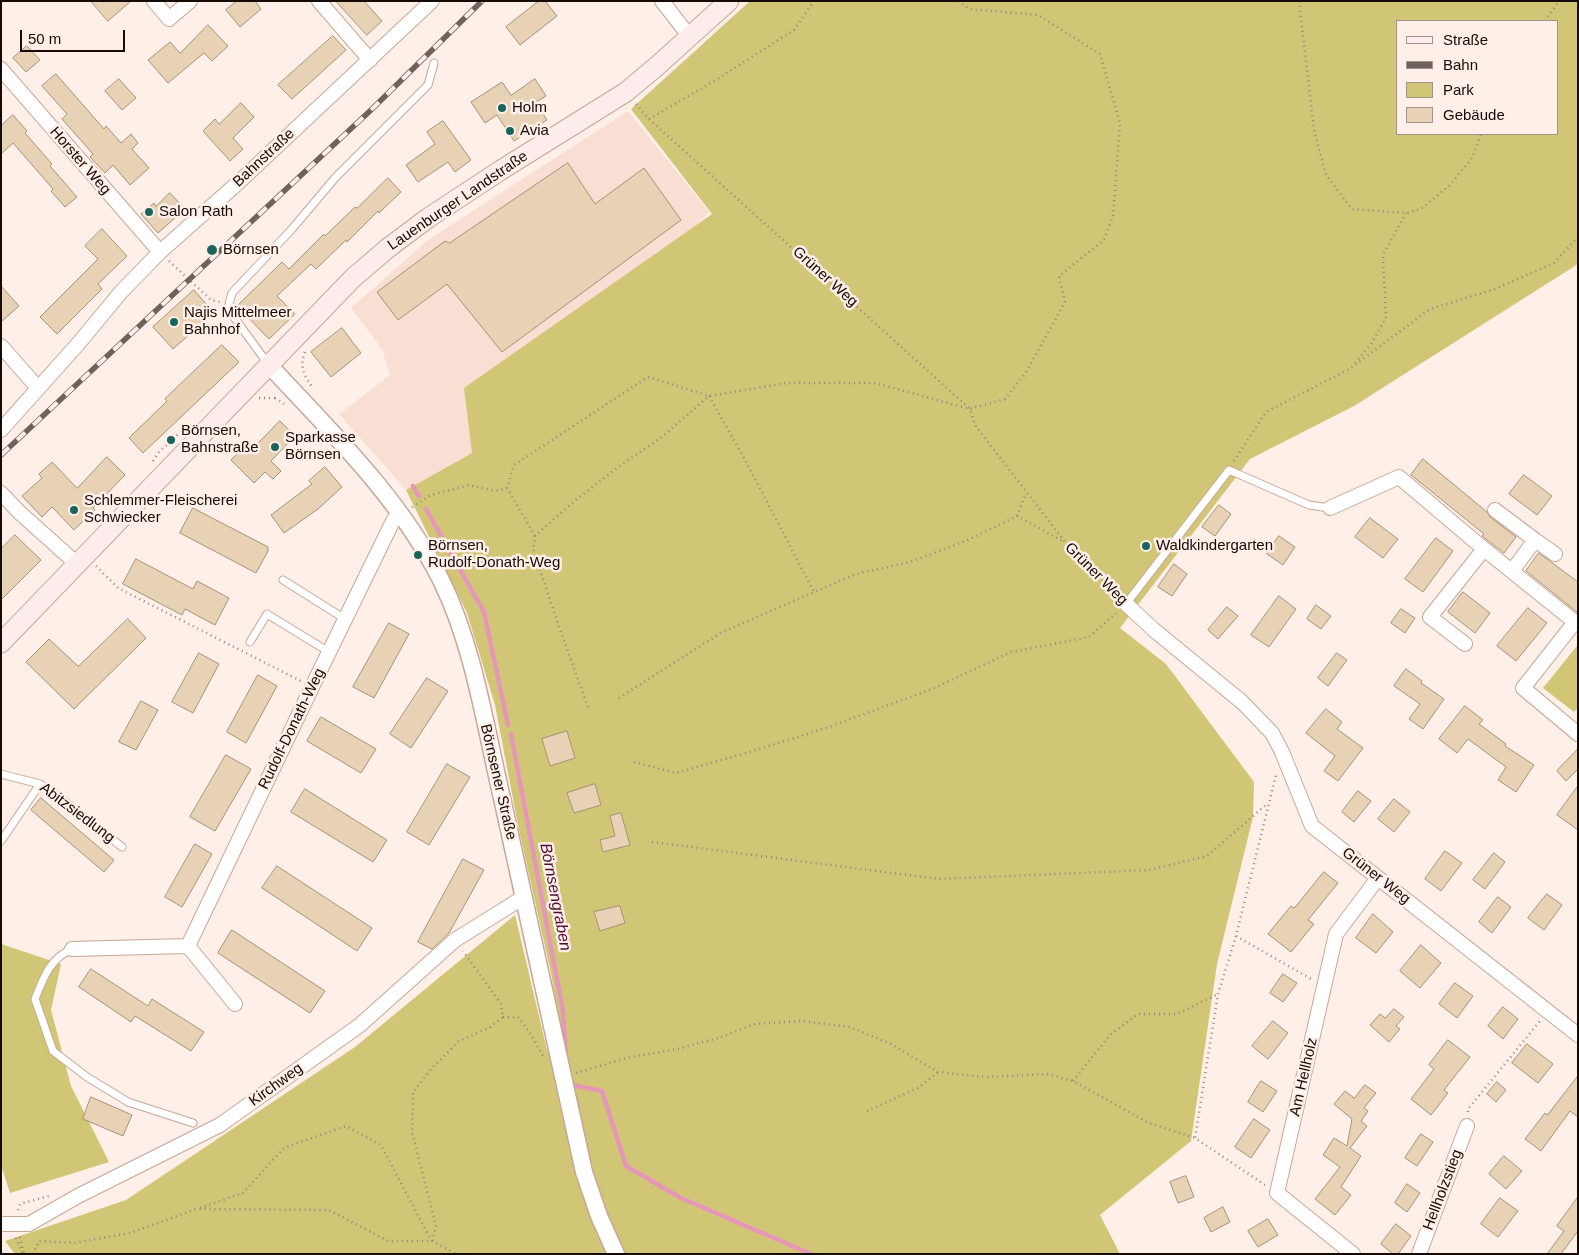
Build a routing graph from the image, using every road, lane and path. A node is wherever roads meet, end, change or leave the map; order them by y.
1 (154, 1) edge
2 (190, 1) edge
3 (319, 1) edge
4 (432, 1) edge
5 (662, 1) edge
6 (729, 1) edge
7 (814, 1) edge
8 (958, 1) edge
9 (1300, 1) edge
10 (1559, 1) edge
11 (1546, 20) edge
12 (690, 37) junction
13 (370, 60) junction
14 (434, 63) dead end
15 (1, 69) edge
16 (626, 92) junction
17 (649, 119) junction
18 (1481, 135) edge
19 (1406, 213) junction
20 (1578, 237) edge
21 (160, 252) junction
22 (229, 304) junction
23 (1, 346) edge
24 (269, 365) junction
25 (1351, 368) junction
26 (38, 388) junction
27 (709, 396) junction
28 (275, 398) dead end
29 (288, 407) dead end
30 (970, 409) junction
31 (1, 430) edge
32 (1229, 470) junction
33 (506, 488) junction
34 (1, 493) edge
35 (1026, 493) junction
36 (414, 506) dead end
37 (1330, 508) joint
38 (1495, 510) dead end
39 (398, 513) junction
40 (1017, 516) junction
41 (535, 536) junction
42 (1536, 540) junction
43 (1065, 542) junction
44 (1484, 549) junction
45 (1555, 554) dead end
46 (82, 560) junction
47 (1512, 571) junction
48 (283, 580) dead end
49 (814, 592) junction
50 (1126, 604) junction
51 (345, 619) junction
52 (1576, 623) edge
53 (250, 642) dead end
54 (1, 643) edge
55 (1465, 644) dead end
56 (329, 652) junction
57 (312, 687) junction
58 (620, 698) dead end
59 (588, 707) dead end
60 (1578, 734) edge
61 (1282, 752) junction
62 (634, 762) dead end
63 (1, 774) edge
64 (40, 784) junction
65 (1268, 803) junction
66 (1, 841) edge
67 (652, 842) dead end
68 (122, 847) dead end
69 (1378, 878) junction
70 (524, 897) junction
71 (1236, 936) junction
72 (455, 940) junction
73 (188, 946) junction
74 (72, 949) joint
75 (1325, 987) junction
76 (1218, 994) junction
77 (235, 1004) dead end
78 (1548, 1012) junction
79 (503, 1017) junction
80 (1578, 1035) edge
81 (561, 1069) junction
82 (938, 1072) junction
83 (1073, 1081) junction
84 (867, 1111) dead end
85 (193, 1123) dead end
86 (1467, 1126) joint
87 (1195, 1138) junction
88 (1277, 1193) junction
89 (196, 1209) junction
90 (1, 1224) edge
91 (432, 1241) junction
92 (32, 1254) edge
93 (456, 1254) edge
94 (616, 1254) edge
95 (1353, 1254) edge
96 (1419, 1254) edge

1 - 2 street
3 - 13 street
4 - 13 street, Bahnstraße
5 - 12 street
6 - 12 main road, Lauenburger Landstraße
7 - 17 path
8 - 30 path
9 - 19 path
10 - 11 path
12 - 16 main road, Lauenburger Landstraße
13 - 21 street, Bahnstraße
14 - 22 lane
15 - 21 street, Horster Weg
16 - 17 path, Grüner Weg
16 - 24 main road, Lauenburger Landstraße
17 - 30 path, Grüner Weg
18 - 19 path
19 - 25 path
20 - 25 path
21 - 22 path
21 - 26 street, Bahnstraße
22 - 24 lane
23 - 26 street
24 - 39 street, Börnsener Straße
24 - 46 main road, Lauenburger Landstraße
25 - 32 path
26 - 31 street, Bahnstraße
27 - 30 path
27 - 33 path
27 - 41 path
27 - 49 path
28 - 29 path
30 - 35 path, Grüner Weg
32 - 37 lane
32 - 50 lane
33 - 36 path
33 - 41 path
34 - 46 street
35 - 40 path
35 - 43 path, Grüner Weg
37 - 44 street
38 - 42 street
39 - 51 street, Rudolf-Donath-Weg
39 - 70 street, Börnsener Straße
40 - 43 path
40 - 49 path
41 - 59 path
42 - 45 street
42 - 47 street
43 - 50 path, Grüner Weg
44 - 47 street
44 - 55 street
46 - 54 main road, Lauenburger Landstraße
46 - 57 path
47 - 52 street
48 - 51 lane
49 - 58 path
50 - 61 street, Grüner Weg
50 - 62 path
51 - 56 street, Rudolf-Donath-Weg
52 - 60 street
53 - 56 lane
56 - 57 street, Rudolf-Donath-Weg
57 - 73 street, Rudolf-Donath-Weg
61 - 65 path
61 - 69 street, Grüner Weg
63 - 64 lane, Abitzsiedlung
64 - 66 lane
64 - 68 lane, Abitzsiedlung
65 - 67 path
65 - 71 path
69 - 75 street, Am Hellholz
69 - 78 street, Grüner Weg
70 - 72 street, Kirchweg
70 - 81 street, Börnsener Straße
71 - 75 path
71 - 76 path
72 - 79 path
72 - 90 street, Kirchweg
73 - 74 street
73 - 77 street
74 - 85 lane
75 - 88 street, Am Hellholz
76 - 83 path
76 - 87 path
78 - 80 street, Grüner Weg
78 - 86 path
79 - 81 path
79 - 91 path
81 - 82 path
81 - 94 street, Börnsener Straße
82 - 83 path
82 - 84 path
83 - 87 path
86 - 96 street, Hellholzstieg
87 - 88 path
88 - 95 street
89 - 91 path
89 - 91 path
89 - 92 path
91 - 93 path

